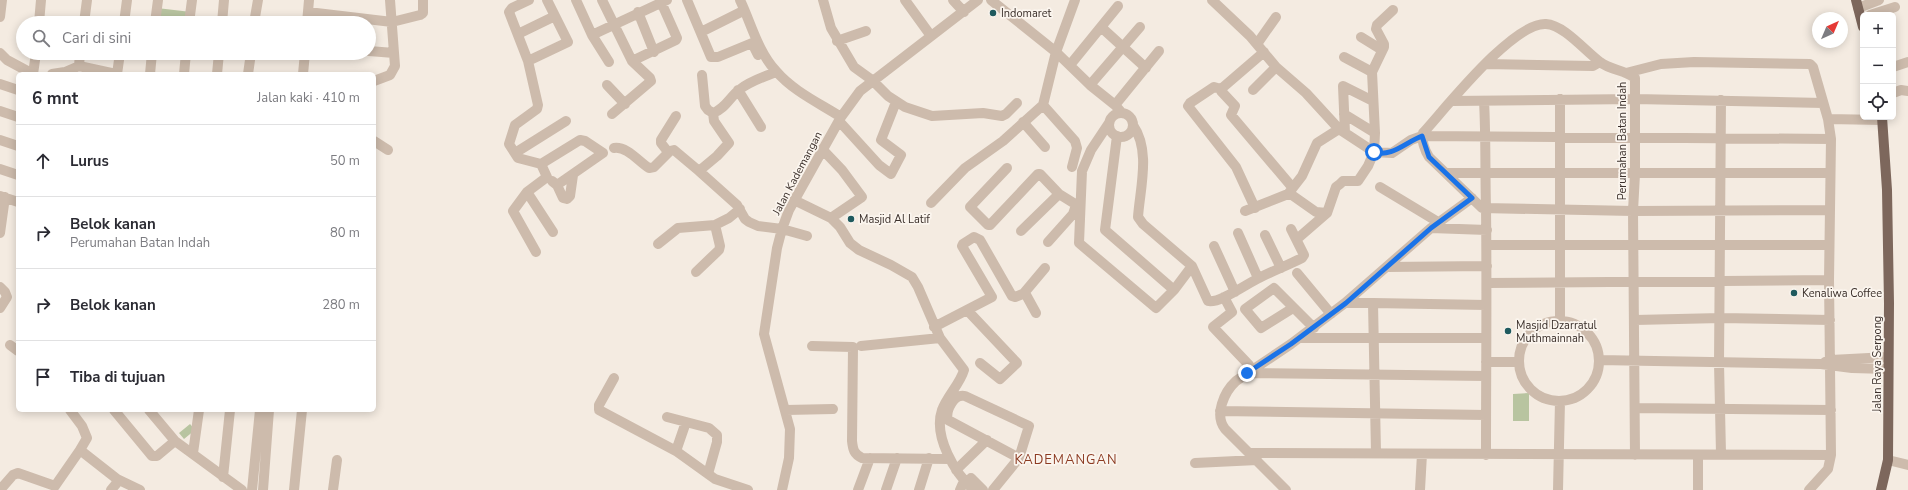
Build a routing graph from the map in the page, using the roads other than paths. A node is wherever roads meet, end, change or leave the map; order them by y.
1 (2, 0) edge
2 (41, 0) edge
3 (87, 0) edge
4 (127, 0) edge
5 (158, 0) edge
6 (192, 0) edge
7 (224, 0) edge
8 (258, 0) edge
9 (309, 0) edge
10 (390, 0) edge
11 (423, 0) edge
12 (547, 0) edge
13 (576, 0) edge
14 (602, 0) edge
15 (687, 0) edge
16 (740, 0) edge
17 (822, 0) edge
18 (905, 0) edge
19 (953, 0) edge
20 (978, 0) edge
21 (991, 0) edge
22 (1064, 0) edge
23 (1212, 0) edge
24 (1879, 0) edge
25 (524, 1) edge
26 (664, 1) edge
27 (1074, 4) edge
28 (1857, 4) edge
29 (1118, 6) dead end
30 (1895, 7) dead end
31 (1393, 10) dead end
32 (308, 12) junction
33 (638, 12) junction
34 (741, 12) dead end
35 (964, 12) junction
36 (1882, 12) edge
37 (40, 16) edge
38 (85, 16) edge
39 (125, 16) edge
40 (156, 16) edge
41 (190, 16) edge
42 (223, 16) edge
43 (255, 16) edge
44 (308, 16) edge
45 (342, 16) edge
46 (555, 16) junction
47 (0, 17) edge
48 (1276, 17) dead end
49 (376, 20) edge
50 (392, 22) junction
51 (614, 25) junction
52 (1101, 27) junction
53 (1140, 27) dead end
54 (866, 31) dead end
55 (701, 32) junction
56 (518, 34) junction
57 (592, 35) junction
58 (931, 36) junction
59 (1361, 37) dead end
60 (838, 41) junction
61 (1257, 44) junction
62 (1123, 47) junction
63 (1382, 50) junction
64 (1159, 51) dead end
65 (376, 52) edge
66 (654, 52) junction
67 (1056, 52) junction
68 (1264, 52) junction
69 (0, 53) edge
70 (394, 54) junction
71 (1344, 57) dead end
72 (35, 60) edge
73 (79, 60) edge
74 (119, 60) edge
75 (151, 60) edge
76 (185, 60) edge
77 (218, 60) edge
78 (250, 60) edge
79 (304, 60) edge
80 (632, 60) junction
81 (528, 61) junction
82 (609, 62) dead end
83 (1600, 62) junction
84 (1908, 62) edge
85 (1485, 64) junction
86 (763, 65) dead end
87 (1070, 65) junction
88 (78, 66) junction
89 (1276, 66) junction
90 (1896, 66) edge
91 (1146, 68) junction
92 (29, 72) edge
93 (33, 72) edge
94 (65, 72) edge
95 (107, 72) edge
96 (117, 72) edge
97 (150, 72) edge
98 (184, 72) edge
99 (217, 72) edge
100 (248, 72) edge
101 (303, 72) edge
102 (776, 72) junction
103 (1372, 72) junction
104 (1626, 73) junction
105 (702, 75) dead end
106 (376, 80) edge
107 (872, 80) junction
108 (0, 84) edge
109 (1090, 84) junction
110 (607, 85) dead end
111 (1221, 88) junction
112 (16, 89) edge
113 (738, 90) junction
114 (1253, 90) dead end
115 (1908, 91) edge
116 (1896, 92) edge
117 (1560, 99) junction
118 (1635, 99) junction
119 (1373, 100) junction
120 (1721, 100) junction
121 (1452, 101) junction
122 (1484, 101) junction
123 (896, 102) junction
124 (1823, 102) junction
125 (1017, 103) dead end
126 (625, 104) junction
127 (1043, 105) junction
128 (1115, 105) junction
129 (0, 111) edge
130 (713, 112) junction
131 (1122, 113) junction
132 (612, 114) dead end
133 (1344, 114) junction
134 (16, 116) edge
135 (676, 116) dead end
136 (1860, 118) edge
137 (840, 119) junction
138 (1828, 119) junction
139 (1882, 120) edge
140 (566, 122) dead end
141 (1024, 122) junction
142 (1109, 123) junction
143 (1133, 125) junction
144 (761, 127) dead end
145 (1342, 131) junction
146 (1375, 133) junction
147 (1117, 136) junction
148 (1422, 136) junction
149 (1486, 136) junction
150 (1635, 137) junction
151 (1721, 137) junction
152 (1560, 138) junction
153 (1831, 139) junction
154 (0, 140) edge
155 (376, 141) edge
156 (16, 145) edge
157 (1045, 147) dead end
158 (614, 148) dead end
159 (822, 149) junction
160 (388, 150) dead end
161 (668, 152) junction
162 (515, 153) junction
163 (1378, 153) junction
164 (541, 164) junction
165 (1072, 167) dead end
166 (1007, 168) dead end
167 (0, 169) edge
168 (700, 171) junction
169 (1559, 172) junction
170 (1447, 173) junction
171 (1486, 173) junction
172 (1721, 173) junction
173 (1829, 173) junction
174 (16, 174) edge
175 (1635, 174) junction
176 (573, 175) junction
177 (547, 177) junction
178 (557, 185) junction
179 (1380, 186) dead end
180 (1290, 190) junction
181 (527, 192) junction
182 (1058, 194) junction
183 (3, 196) edge
184 (1472, 198) junction
185 (794, 200) junction
186 (16, 201) edge
187 (931, 203) dead end
188 (1078, 206) junction
189 (740, 208) junction
190 (1255, 208) junction
191 (1484, 208) junction
192 (1560, 209) junction
193 (1829, 210) junction
194 (1245, 211) dead end
195 (1633, 211) junction
196 (1720, 211) junction
197 (1327, 213) junction
198 (831, 218) junction
199 (715, 225) junction
200 (1435, 225) junction
201 (0, 228) edge
202 (782, 229) junction
203 (1291, 229) dead end
204 (1487, 230) junction
205 (1021, 231) dead end
206 (553, 232) dead end
207 (1238, 232) dead end
208 (1265, 235) dead end
209 (807, 236) dead end
210 (1297, 239) junction
211 (1048, 242) dead end
212 (658, 244) dead end
213 (1487, 245) junction
214 (1560, 245) junction
215 (1721, 245) junction
216 (1829, 245) junction
217 (1214, 246) dead end
218 (1634, 246) junction
219 (536, 252) dead end
220 (1192, 266) junction
221 (1487, 266) junction
222 (1387, 267) junction
223 (1045, 268) dead end
224 (1281, 268) junction
225 (696, 272) dead end
226 (1298, 273) dead end
227 (1258, 278) junction
228 (1829, 280) junction
229 (1721, 281) junction
230 (1634, 282) junction
231 (1560, 283) junction
232 (1486, 284) junction
233 (0, 287) edge
234 (1174, 290) junction
235 (1235, 292) junction
236 (1024, 293) junction
237 (1224, 297) junction
238 (1346, 303) junction
239 (1373, 303) junction
240 (1486, 305) junction
241 (0, 308) edge
242 (1293, 308) junction
243 (967, 310) junction
244 (1036, 313) dead end
245 (1332, 314) junction
246 (1721, 318) junction
247 (1560, 320) junction
248 (1635, 320) junction
249 (1830, 320) junction
250 (934, 327) junction
251 (1314, 328) junction
252 (940, 338) junction
253 (1299, 338) junction
254 (1374, 338) junction
255 (1486, 338) junction
256 (812, 346) dead end
257 (861, 346) dead end
258 (1888, 357) junction
259 (1599, 360) junction
260 (1486, 362) junction
261 (1518, 362) junction
262 (1634, 362) junction
263 (980, 363) dead end
264 (1719, 363) junction
265 (1828, 363) junction
266 (1248, 369) junction
267 (1887, 369) junction
268 (1375, 376) junction
269 (1486, 376) junction
270 (614, 378) dead end
271 (1560, 401) junction
272 (1635, 408) junction
273 (1721, 408) junction
274 (833, 409) dead end
275 (786, 410) junction
276 (1831, 410) junction
277 (1220, 411) junction
278 (72, 412) edge
279 (116, 412) edge
280 (151, 412) edge
281 (230, 412) edge
282 (260, 412) edge
283 (269, 412) edge
284 (302, 412) edge
285 (1375, 414) junction
286 (1486, 414) junction
287 (198, 415) edge
288 (667, 417) dead end
289 (686, 422) junction
290 (987, 440) junction
291 (175, 441) junction
292 (80, 450) junction
293 (676, 451) junction
294 (193, 453) junction
295 (1376, 453) junction
296 (1422, 454) junction
297 (1721, 454) junction
298 (1486, 455) junction
299 (1559, 455) junction
300 (1635, 455) junction
301 (1698, 455) junction
302 (1831, 455) junction
303 (1253, 457) junction
304 (870, 458) junction
305 (897, 458) junction
306 (929, 458) junction
307 (1019, 458) junction
308 (950, 459) junction
309 (337, 460) dead end
310 (1888, 460) junction
311 (1195, 463) dead end
312 (1908, 465) edge
313 (958, 469) junction
314 (708, 474) junction
315 (223, 477) junction
316 (118, 479) junction
317 (962, 485) edge
318 (0, 490) edge
319 (111, 490) edge
320 (140, 490) edge
321 (242, 490) edge
322 (252, 490) edge
323 (264, 490) edge
324 (294, 490) edge
325 (333, 490) edge
326 (748, 490) edge
327 (782, 490) edge
328 (858, 490) edge
329 (886, 490) edge
330 (919, 490) edge
331 (974, 490) edge
332 (983, 490) edge
333 (993, 490) edge
334 (1286, 490) edge
335 (1420, 490) edge
336 (1558, 490) edge
337 (1698, 490) edge
338 (1809, 490) edge
339 (1880, 490) edge

1 - 47 street
2 - 37 street
3 - 38 street
4 - 39 street
5 - 40 street
6 - 41 street
7 - 42 street
8 - 43 street
9 - 32 street
10 - 50 street
11 - 50 street
12 - 46 street
13 - 57 street
14 - 51 street
15 - 55 street
16 - 102 street
17 - 60 street
18 - 58 street
19 - 35 street
20 - 35 street, Jalan Kademangan
21 - 67 street
22 - 27 street
23 - 61 street
24 - 28 street
25 - 56 street
26 - 33 street
26 - 66 street
27 - 67 street
29 - 52 street
30 - 36 street
31 - 63 street
32 - 44 street
32 - 45 street
33 - 51 street
33 - 66 street
34 - 55 street
35 - 58 street, Jalan Kademangan
46 - 56 street
46 - 81 street
48 - 61 street
49 - 50 street
50 - 70 street
51 - 57 street
51 - 80 street
52 - 62 street
52 - 87 street
53 - 62 street
54 - 60 street
55 - 86 street
56 - 81 street
57 - 82 street
58 - 107 street, Jalan Kademangan
59 - 63 street
60 - 107 street
61 - 68 street
62 - 91 street
62 - 109 street
63 - 103 street
64 - 91 street
65 - 70 street
66 - 80 street
67 - 87 street
67 - 127 street
68 - 89 street
68 - 111 street
69 - 92 street
70 - 106 street
71 - 103 street
72 - 93 street
73 - 88 street
74 - 96 street
75 - 97 street
76 - 98 street
77 - 99 street
78 - 100 street
79 - 101 street
80 - 126 street
81 - 162 street
83 - 85 street
83 - 85 street, Perumahan Batan Indah
83 - 104 street, Perumahan Batan Indah
84 - 90 street
85 - 121 street, Perumahan Batan Indah
87 - 109 street
88 - 94 street
88 - 95 street
89 - 114 street
89 - 145 street
91 - 128 street
102 - 113 street
102 - 137 street
103 - 119 street
104 - 118 street, Perumahan Batan Indah
104 - 124 street
105 - 130 street
107 - 123 street
107 - 137 street, Jalan Kademangan
108 - 112 street
109 - 128 street
110 - 126 street
111 - 180 street
111 - 190 street
113 - 130 street
113 - 144 street
115 - 116 street
117 - 118 street
117 - 122 street
117 - 152 street
118 - 120 street
118 - 150 street, Perumahan Batan Indah
119 - 133 street
119 - 146 street
120 - 124 street
120 - 151 street
121 - 122 street
121 - 148 street, Perumahan Batan Indah
122 - 149 street
123 - 125 street
123 - 137 street
124 - 138 street
126 - 132 street
127 - 141 street
127 - 165 street
128 - 131 street
129 - 134 street
130 - 168 street
131 - 142 street
131 - 143 street
133 - 145 street
133 - 146 street
135 - 161 street
136 - 138 street
137 - 159 street, Jalan Kademangan
138 - 153 street
139 - 258 main road, Jalan Raya Serpong
140 - 162 street
141 - 157 street
141 - 187 street
142 - 147 street
142 - 188 street
143 - 147 street
143 - 220 street
145 - 163 street
145 - 180 street
146 - 163 street
147 - 234 street
148 - 149 street
148 - 163 street
148 - 170 street
149 - 152 street
149 - 171 street
150 - 151 street
150 - 152 street
150 - 175 street, Perumahan Batan Indah
151 - 153 street
151 - 172 street
152 - 169 street
153 - 173 street
154 - 156 street
155 - 160 street
158 - 161 street
159 - 185 street, Jalan Kademangan
159 - 198 street
161 - 168 street
162 - 164 street
163 - 197 street
164 - 176 street
164 - 177 street
166 - 182 street
167 - 174 street
168 - 189 street
169 - 171 street
169 - 175 street
169 - 192 street
170 - 171 street
170 - 184 street
171 - 191 street
172 - 173 street
172 - 175 street
172 - 196 street
173 - 193 street
175 - 195 street, Perumahan Batan Indah
176 - 178 street
176 - 178 street
177 - 178 street
177 - 181 street
179 - 200 street
180 - 190 street
180 - 197 street
181 - 206 street
181 - 219 street
182 - 188 street
182 - 205 street
183 - 186 street
183 - 201 street
184 - 191 street
184 - 200 street
185 - 198 street
185 - 202 street, Jalan Kademangan
188 - 211 street
188 - 234 street
189 - 199 street
189 - 202 street
190 - 194 street
191 - 192 street
191 - 204 street
192 - 195 street
192 - 214 street
193 - 196 street
193 - 216 street
195 - 196 street
195 - 218 street, Perumahan Batan Indah
196 - 215 street
197 - 210 street
198 - 250 street
199 - 212 street
199 - 225 street
200 - 204 street
200 - 222 street
202 - 209 street
202 - 275 street, Jalan Kademangan
203 - 210 street
204 - 213 street
207 - 227 street
208 - 224 street
210 - 224 street
213 - 214 street
213 - 221 street
214 - 218 street
214 - 231 street
215 - 216 street
215 - 218 street
215 - 229 street
216 - 228 street
217 - 235 street
218 - 230 street, Perumahan Batan Indah
220 - 234 street
220 - 237 street
221 - 222 street
221 - 232 street
222 - 238 street
223 - 236 street
224 - 227 street
226 - 245 street
227 - 235 street
228 - 229 street
228 - 249 street
229 - 230 street
229 - 246 street
230 - 231 street
230 - 248 street, Perumahan Batan Indah
231 - 232 street
231 - 247 street
232 - 240 street
233 - 241 street
235 - 237 street
236 - 243 street
236 - 244 street
237 - 266 street
238 - 239 street
238 - 245 street
239 - 240 street
239 - 254 street
240 - 255 street
242 - 242 street
242 - 251 street
243 - 250 street
243 - 263 street
245 - 251 street
246 - 248 street
246 - 249 street
246 - 264 street
247 - 259 street
247 - 261 street
248 - 262 street, Perumahan Batan Indah
249 - 265 street
250 - 252 street
251 - 253 street
252 - 257 street
252 - 308 street
253 - 254 street
253 - 266 street
254 - 255 street
254 - 268 street
255 - 260 street
256 - 304 street
258 - 265 street
258 - 267 main road, Jalan Raya Serpong
259 - 262 street
259 - 271 street
260 - 261 street
260 - 269 street
261 - 271 street
262 - 264 street
262 - 272 street, Perumahan Batan Indah
264 - 265 street
264 - 273 street
265 - 267 street
265 - 276 street
266 - 268 street
266 - 277 street
267 - 310 main road, Jalan Raya Serpong
268 - 269 street
268 - 285 street
269 - 286 street
270 - 293 street
271 - 299 street
272 - 273 street
272 - 300 street, Perumahan Batan Indah
273 - 276 street
273 - 297 street
274 - 275 street
275 - 327 street, Jalan Kademangan
276 - 302 street
277 - 285 street
277 - 303 street
278 - 292 street
279 - 291 street
280 - 291 street
281 - 315 street
282 - 322 street
283 - 323 street
284 - 324 street
285 - 286 street
285 - 295 street
286 - 298 street
287 - 294 street
288 - 289 street
289 - 293 street
289 - 314 street
290 - 307 street
290 - 307 street
290 - 313 street
291 - 294 street
292 - 316 street
292 - 318 street
293 - 314 street
294 - 315 street
295 - 296 street
295 - 303 street
296 - 298 street
296 - 335 street
297 - 301 street
297 - 302 street
298 - 299 street
299 - 300 street
299 - 336 street
300 - 301 street
301 - 337 street
302 - 338 street
303 - 311 street
303 - 334 street
304 - 305 street
304 - 328 street
305 - 306 street
305 - 329 street
306 - 308 street
306 - 330 street
307 - 333 street
308 - 313 street
309 - 325 street
310 - 312 street
310 - 339 main road, Jalan Raya Serpong
313 - 317 street
313 - 332 street
314 - 326 street
315 - 321 street
316 - 319 street
316 - 320 street
317 - 331 street

